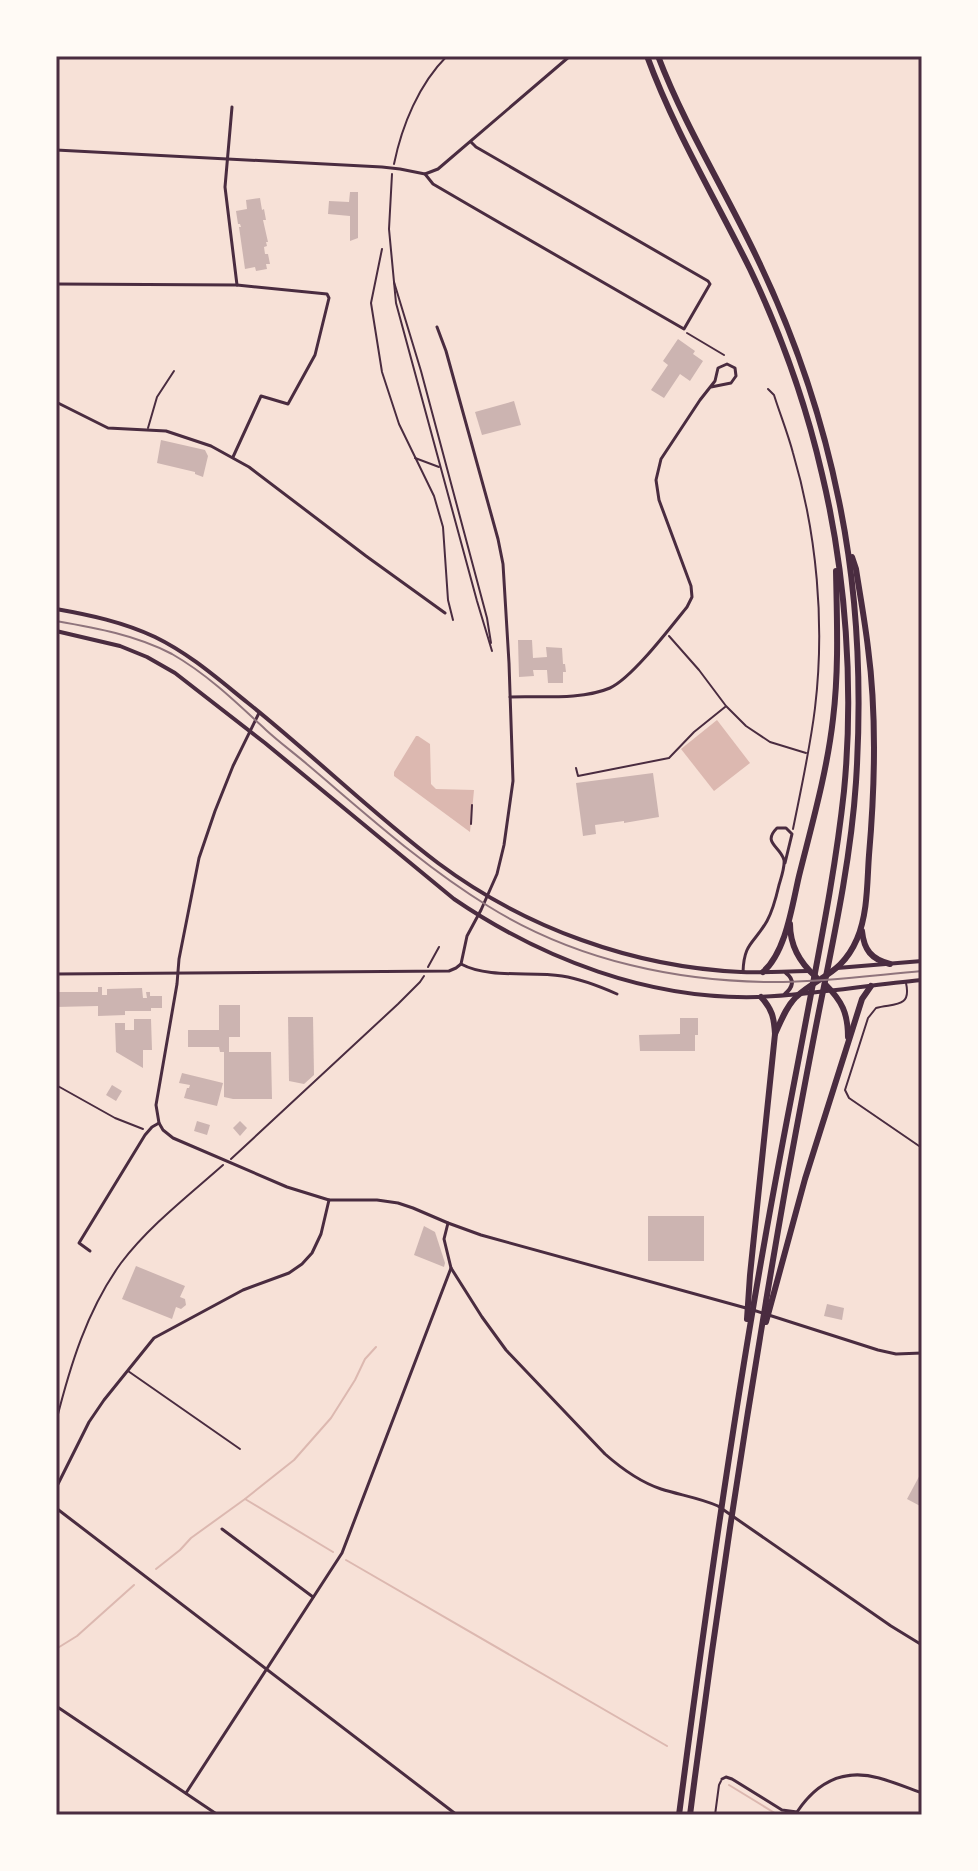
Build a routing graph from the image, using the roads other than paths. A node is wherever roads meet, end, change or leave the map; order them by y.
1 (570, 56) edge
2 (647, 56) edge
3 (658, 56) edge
4 (232, 107) dead end
5 (471, 142) junction
6 (56, 150) edge
7 (226, 159) junction
8 (425, 174) junction
9 (56, 284) edge
10 (237, 285) junction
11 (437, 327) dead end
12 (174, 371) dead end
13 (711, 387) junction
14 (56, 402) edge
15 (148, 429) junction
16 (233, 457) junction
17 (847, 543) junction
18 (836, 544) junction
19 (56, 609) edge
20 (445, 613) dead end
21 (56, 631) edge
22 (510, 697) junction
23 (260, 712) junction
24 (249, 730) junction
25 (785, 863) junction
26 (790, 917) junction
27 (861, 926) junction
28 (922, 961) edge
29 (461, 964) junction
30 (890, 964) junction
31 (837, 968) junction
32 (809, 970) junction
33 (784, 971) junction
34 (743, 972) junction
35 (763, 972) junction
36 (178, 973) junction
37 (56, 974) edge
38 (821, 980) junction
39 (922, 980) edge
40 (906, 981) junction
41 (871, 986) junction
42 (831, 991) junction
43 (617, 994) dead end
44 (799, 995) junction
45 (783, 996) junction
46 (761, 997) junction
47 (775, 1034) junction
48 (848, 1043) junction
49 (159, 1123) junction
50 (922, 1148) edge
51 (329, 1200) junction
52 (448, 1223) junction
53 (90, 1251) dead end
54 (451, 1268) junction
55 (746, 1352) junction
56 (757, 1353) junction
57 (921, 1353) edge
58 (922, 1360) edge
59 (127, 1370) junction
60 (240, 1449) dead end
61 (56, 1488) edge
62 (56, 1508) edge
63 (222, 1529) dead end
64 (313, 1597) junction
65 (922, 1645) edge
66 (266, 1670) junction
67 (56, 1706) edge
68 (722, 1779) joint
69 (186, 1793) junction
70 (922, 1793) edge
71 (218, 1815) edge
72 (457, 1815) edge
73 (679, 1815) edge
74 (690, 1815) edge
75 (715, 1815) edge

1 - 5 street
2 - 18 highway
3 - 17 highway
4 - 7 street
5 - 8 street
5 - 8 street
6 - 7 street
7 - 8 street
7 - 10 street
9 - 10 street
10 - 16 street
11 - 22 street
12 - 15 lane
13 - 13 street
13 - 22 street
14 - 15 street
15 - 16 street
16 - 20 street
17 - 27 highway
17 - 56 highway
18 - 26 highway
18 - 55 highway
19 - 23 main road
21 - 24 main road
22 - 29 street
23 - 24 street
23 - 34 main road
24 - 36 street
24 - 46 main road
25 - 25 street
25 - 34 street
26 - 32 highway
26 - 35 highway
27 - 30 highway
27 - 31 highway
28 - 30 main road
29 - 36 street
29 - 43 street
30 - 31 main road
31 - 32 main road
31 - 38 highway
32 - 33 main road
32 - 38 highway
33 - 35 main road
33 - 45 main road
34 - 35 main road
36 - 37 street
36 - 49 street
38 - 42 highway
38 - 44 highway
39 - 40 main road
40 - 41 main road
40 - 50 lane
41 - 42 main road
41 - 48 highway
42 - 44 main road
42 - 48 highway
44 - 45 main road
44 - 47 highway
45 - 46 main road
46 - 47 highway
47 - 55 highway
48 - 56 highway
49 - 51 street
49 - 53 street
51 - 52 street
51 - 59 street
52 - 54 street
52 - 57 street
54 - 64 street
54 - 65 street
55 - 73 highway
56 - 74 highway
57 - 58 street
59 - 60 lane
59 - 61 street
62 - 66 street
63 - 64 street
64 - 66 street
66 - 69 street
66 - 72 street
67 - 69 street
68 - 70 street
68 - 75 lane
69 - 71 street

